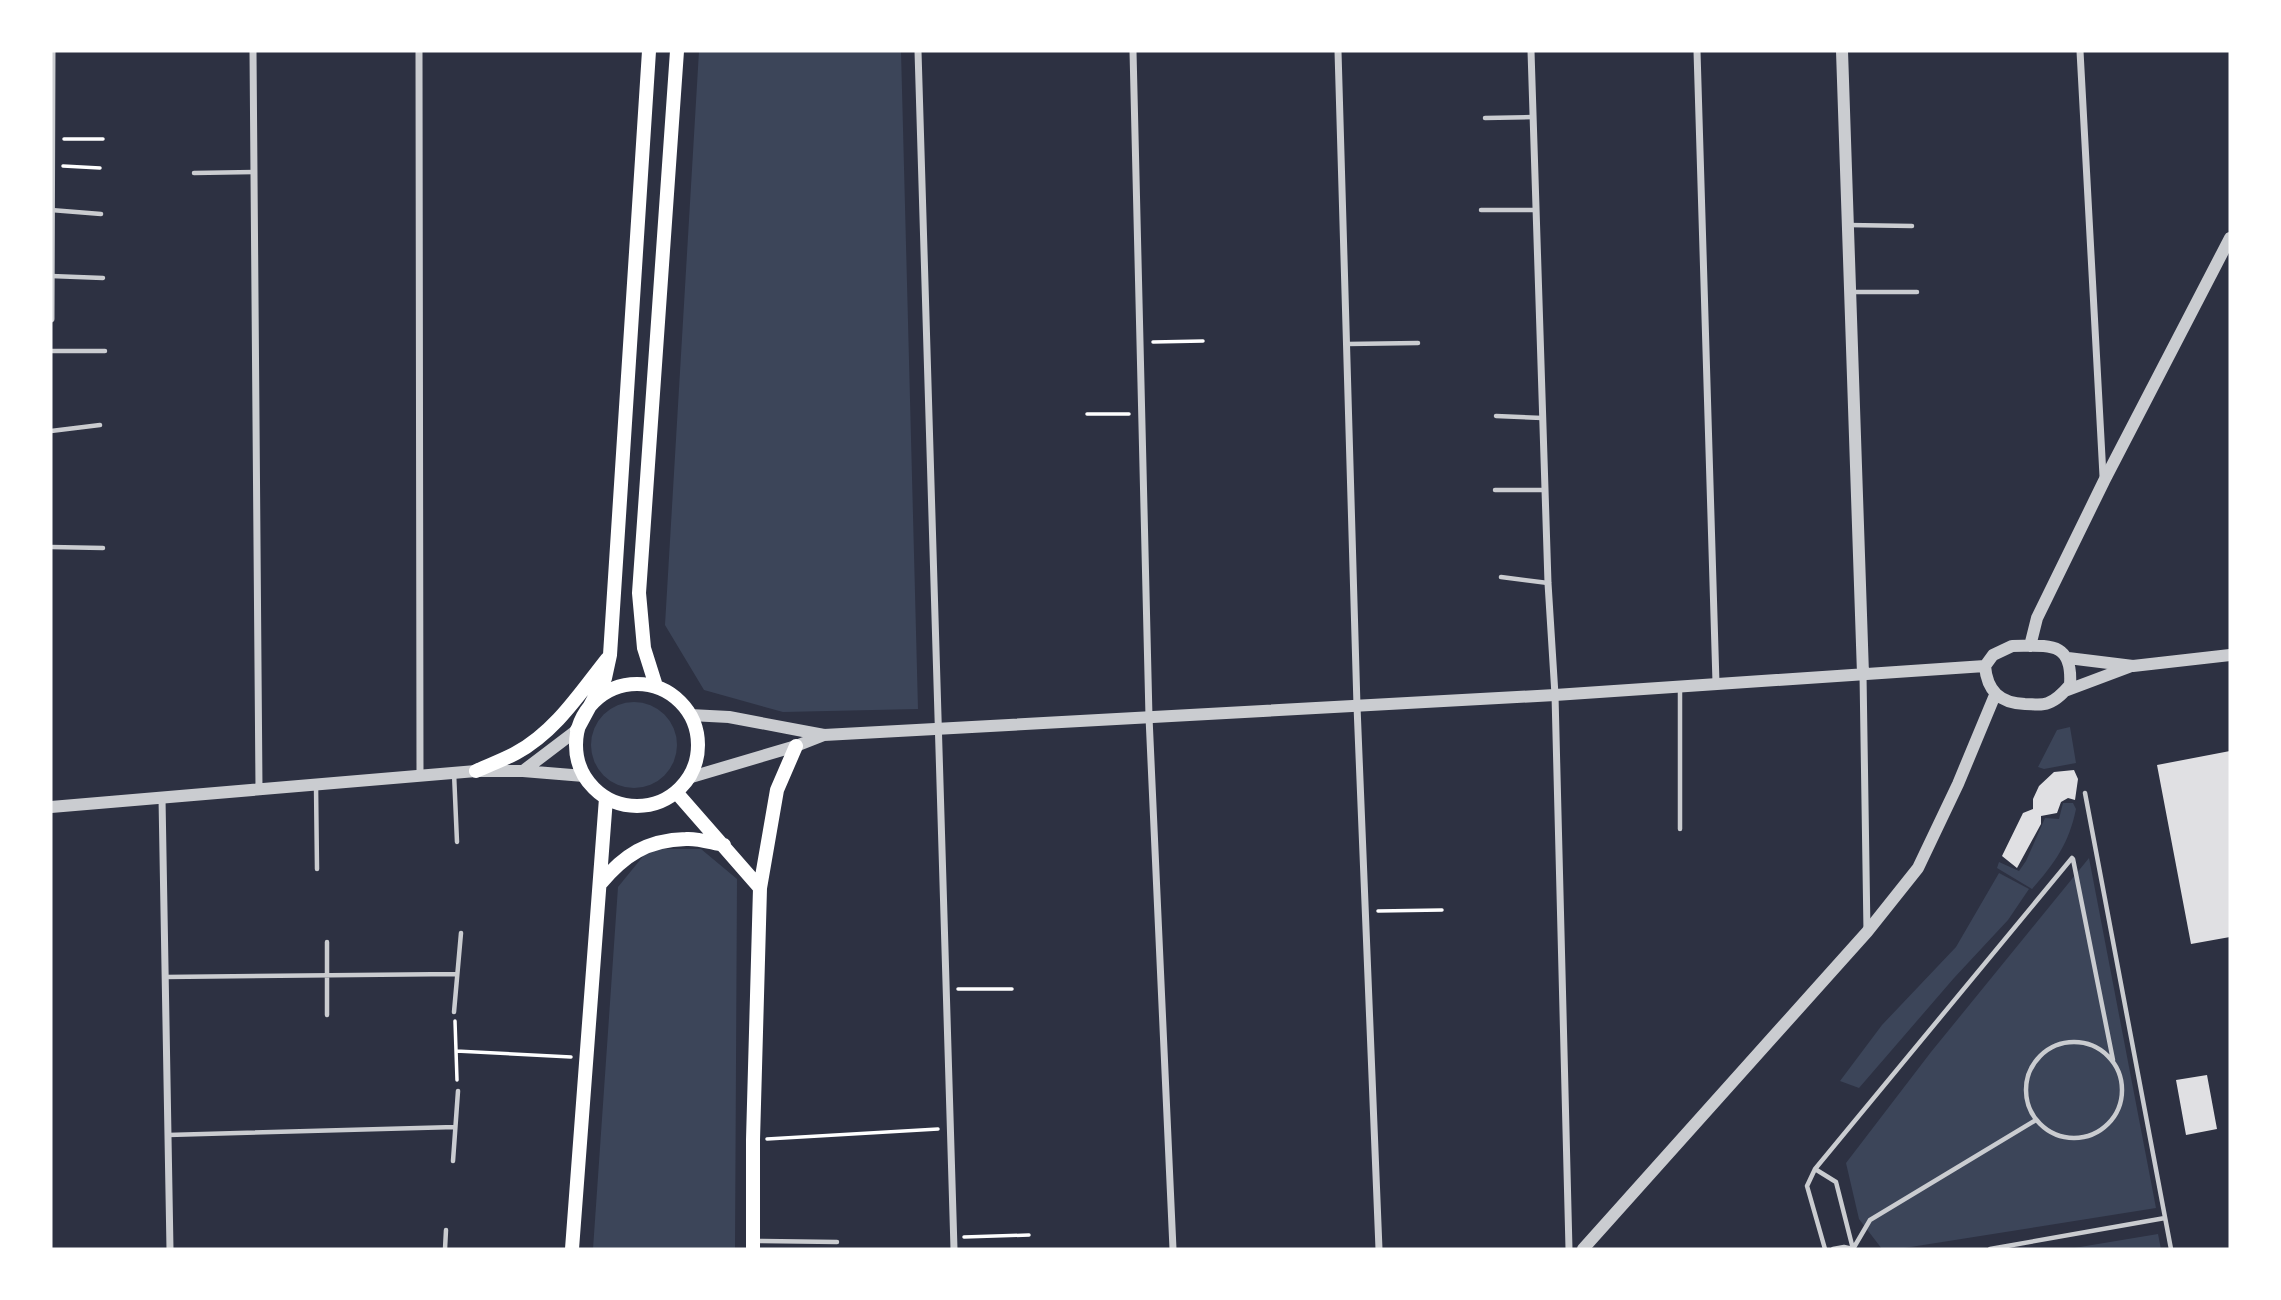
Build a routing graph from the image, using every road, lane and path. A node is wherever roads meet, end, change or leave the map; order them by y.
1 (52, 51) edge
2 (253, 51) edge
3 (419, 51) edge
4 (649, 51) edge
5 (677, 51) edge
6 (918, 51) edge
7 (1133, 51) edge
8 (1338, 51) edge
9 (1531, 51) edge
10 (1697, 51) edge
11 (1842, 51) edge
12 (2080, 51) edge
13 (1533, 117) junction
14 (1485, 118) dead end
15 (51, 138) edge
16 (103, 139) dead end
17 (51, 165) edge
18 (100, 168) dead end
19 (254, 172) junction
20 (194, 173) dead end
21 (51, 210) edge
22 (1481, 210) dead end
23 (1536, 210) junction
24 (101, 214) dead end
25 (1847, 225) junction
26 (1912, 226) dead end
27 (51, 231) edge
28 (2230, 238) edge
29 (51, 276) edge
30 (103, 278) dead end
31 (1849, 292) junction
32 (1917, 292) dead end
33 (51, 319) edge
34 (1203, 341) dead end
35 (1140, 342) junction
36 (1418, 343) dead end
37 (1347, 344) junction
38 (51, 351) edge
39 (105, 351) dead end
40 (1087, 414) dead end
41 (1142, 414) junction
42 (1496, 416) dead end
43 (1543, 418) junction
44 (100, 425) dead end
45 (51, 431) edge
46 (2104, 481) junction
47 (1495, 490) dead end
48 (1545, 490) junction
49 (51, 547) edge
50 (103, 548) dead end
51 (1500, 577) dead end
52 (1548, 583) junction
53 (2030, 646) junction
54 (610, 655) junction
55 (2230, 655) edge
56 (2068, 659) junction
57 (1985, 666) junction
58 (2133, 666) junction
59 (1863, 674) junction
60 (1716, 684) junction
61 (656, 686) junction
62 (1680, 687) junction
63 (2065, 691) junction
64 (1555, 695) junction
65 (1995, 695) junction
66 (591, 703) junction
67 (1357, 706) junction
68 (690, 715) junction
69 (1149, 717) junction
70 (938, 727) junction
71 (577, 730) junction
72 (824, 735) junction
73 (796, 746) junction
74 (476, 771) junction
75 (523, 771) junction
76 (454, 772) junction
77 (420, 775) junction
78 (584, 776) junction
79 (688, 778) junction
80 (316, 784) junction
81 (260, 789) junction
82 (676, 792) junction
83 (2085, 793) dead end
84 (162, 797) junction
85 (606, 798) junction
86 (51, 807) edge
87 (1680, 829) dead end
88 (457, 842) dead end
89 (724, 845) junction
90 (317, 869) dead end
91 (600, 884) junction
92 (760, 888) junction
93 (1442, 910) dead end
94 (1366, 911) junction
95 (1867, 932) junction
96 (461, 933) dead end
97 (327, 942) dead end
98 (457, 974) junction
99 (327, 976) junction
100 (165, 978) junction
101 (946, 989) junction
102 (1012, 989) dead end
103 (454, 1012) joint
104 (327, 1015) dead end
105 (456, 1051) junction
106 (587, 1058) junction
107 (2113, 1062) junction
108 (458, 1091) joint
109 (2036, 1120) junction
110 (455, 1127) junction
111 (950, 1128) junction
112 (168, 1135) junction
113 (753, 1140) junction
114 (453, 1161) dead end
115 (1815, 1169) junction
116 (2165, 1218) junction
117 (446, 1230) dead end
118 (1029, 1235) dead end
119 (954, 1237) junction
120 (836, 1242) dead end
121 (753, 1245) edge
122 (170, 1249) edge
123 (445, 1249) edge
124 (572, 1249) edge
125 (954, 1249) edge
126 (1173, 1249) edge
127 (1379, 1249) edge
128 (1569, 1249) edge
129 (1583, 1249) edge
130 (1825, 1249) edge
131 (1833, 1249) edge
132 (1854, 1249) edge
133 (1990, 1249) edge
134 (2171, 1249) edge

1 - 15 street
2 - 19 street
3 - 77 street
4 - 54 main road
5 - 61 main road
6 - 70 street
7 - 35 street
8 - 37 street
9 - 13 street
10 - 60 street
11 - 25 street
12 - 46 street
13 - 14 lane
13 - 23 street
15 - 16 path
15 - 17 street
17 - 18 path
17 - 21 street
19 - 20 lane
19 - 81 street
21 - 24 lane
21 - 27 street
22 - 23 lane
23 - 43 street
25 - 26 lane
25 - 31 street
27 - 29 street
28 - 46 street
29 - 30 lane
29 - 33 street
31 - 32 lane
31 - 59 street
34 - 35 path
35 - 41 street
36 - 37 lane
37 - 67 street
38 - 39 lane
40 - 41 path
41 - 69 street
42 - 43 lane
43 - 48 street
44 - 45 lane
46 - 53 street
47 - 48 lane
48 - 52 street
49 - 50 lane
51 - 52 lane
52 - 64 street
53 - 56 street
53 - 57 street
54 - 66 main road
54 - 74 main road
55 - 58 street
56 - 58 street
56 - 63 street
57 - 59 street
57 - 65 street
58 - 63 street
59 - 60 street
59 - 95 street
60 - 62 street
61 - 66 main road
61 - 68 main road
62 - 64 street
62 - 87 lane
63 - 65 street
64 - 67 street
64 - 128 street
65 - 95 street
66 - 71 main road
67 - 69 street
67 - 94 street
68 - 72 street
68 - 79 main road
69 - 70 street
69 - 126 street
70 - 72 street
70 - 101 street
71 - 75 street
71 - 78 main road
72 - 73 street
73 - 79 street
73 - 92 main road
74 - 75 street
74 - 76 street
75 - 78 street
76 - 77 street
76 - 88 lane
77 - 80 street
78 - 85 main road
79 - 82 main road
80 - 81 street
80 - 90 lane
81 - 84 street
82 - 85 main road
82 - 89 main road
83 - 116 lane
84 - 86 street
84 - 100 street
85 - 91 main road
89 - 91 main road
89 - 92 main road
91 - 106 main road
92 - 113 main road
93 - 94 path
94 - 127 street
95 - 129 street
96 - 98 lane
97 - 99 lane
98 - 99 lane
98 - 103 lane
99 - 100 lane
99 - 104 lane
100 - 112 street
101 - 102 path
101 - 111 street
103 - 105 path
105 - 106 path
105 - 108 path
106 - 124 main road
107 - 109 lane
107 - 109 lane
107 - 115 lane
108 - 110 lane
109 - 132 lane
110 - 112 lane
110 - 114 lane
111 - 113 path
111 - 119 street
112 - 122 street
113 - 121 main road
115 - 130 lane
115 - 132 lane
116 - 133 lane
116 - 134 lane
117 - 123 lane
118 - 119 path
119 - 125 street
120 - 121 lane
131 - 132 lane

